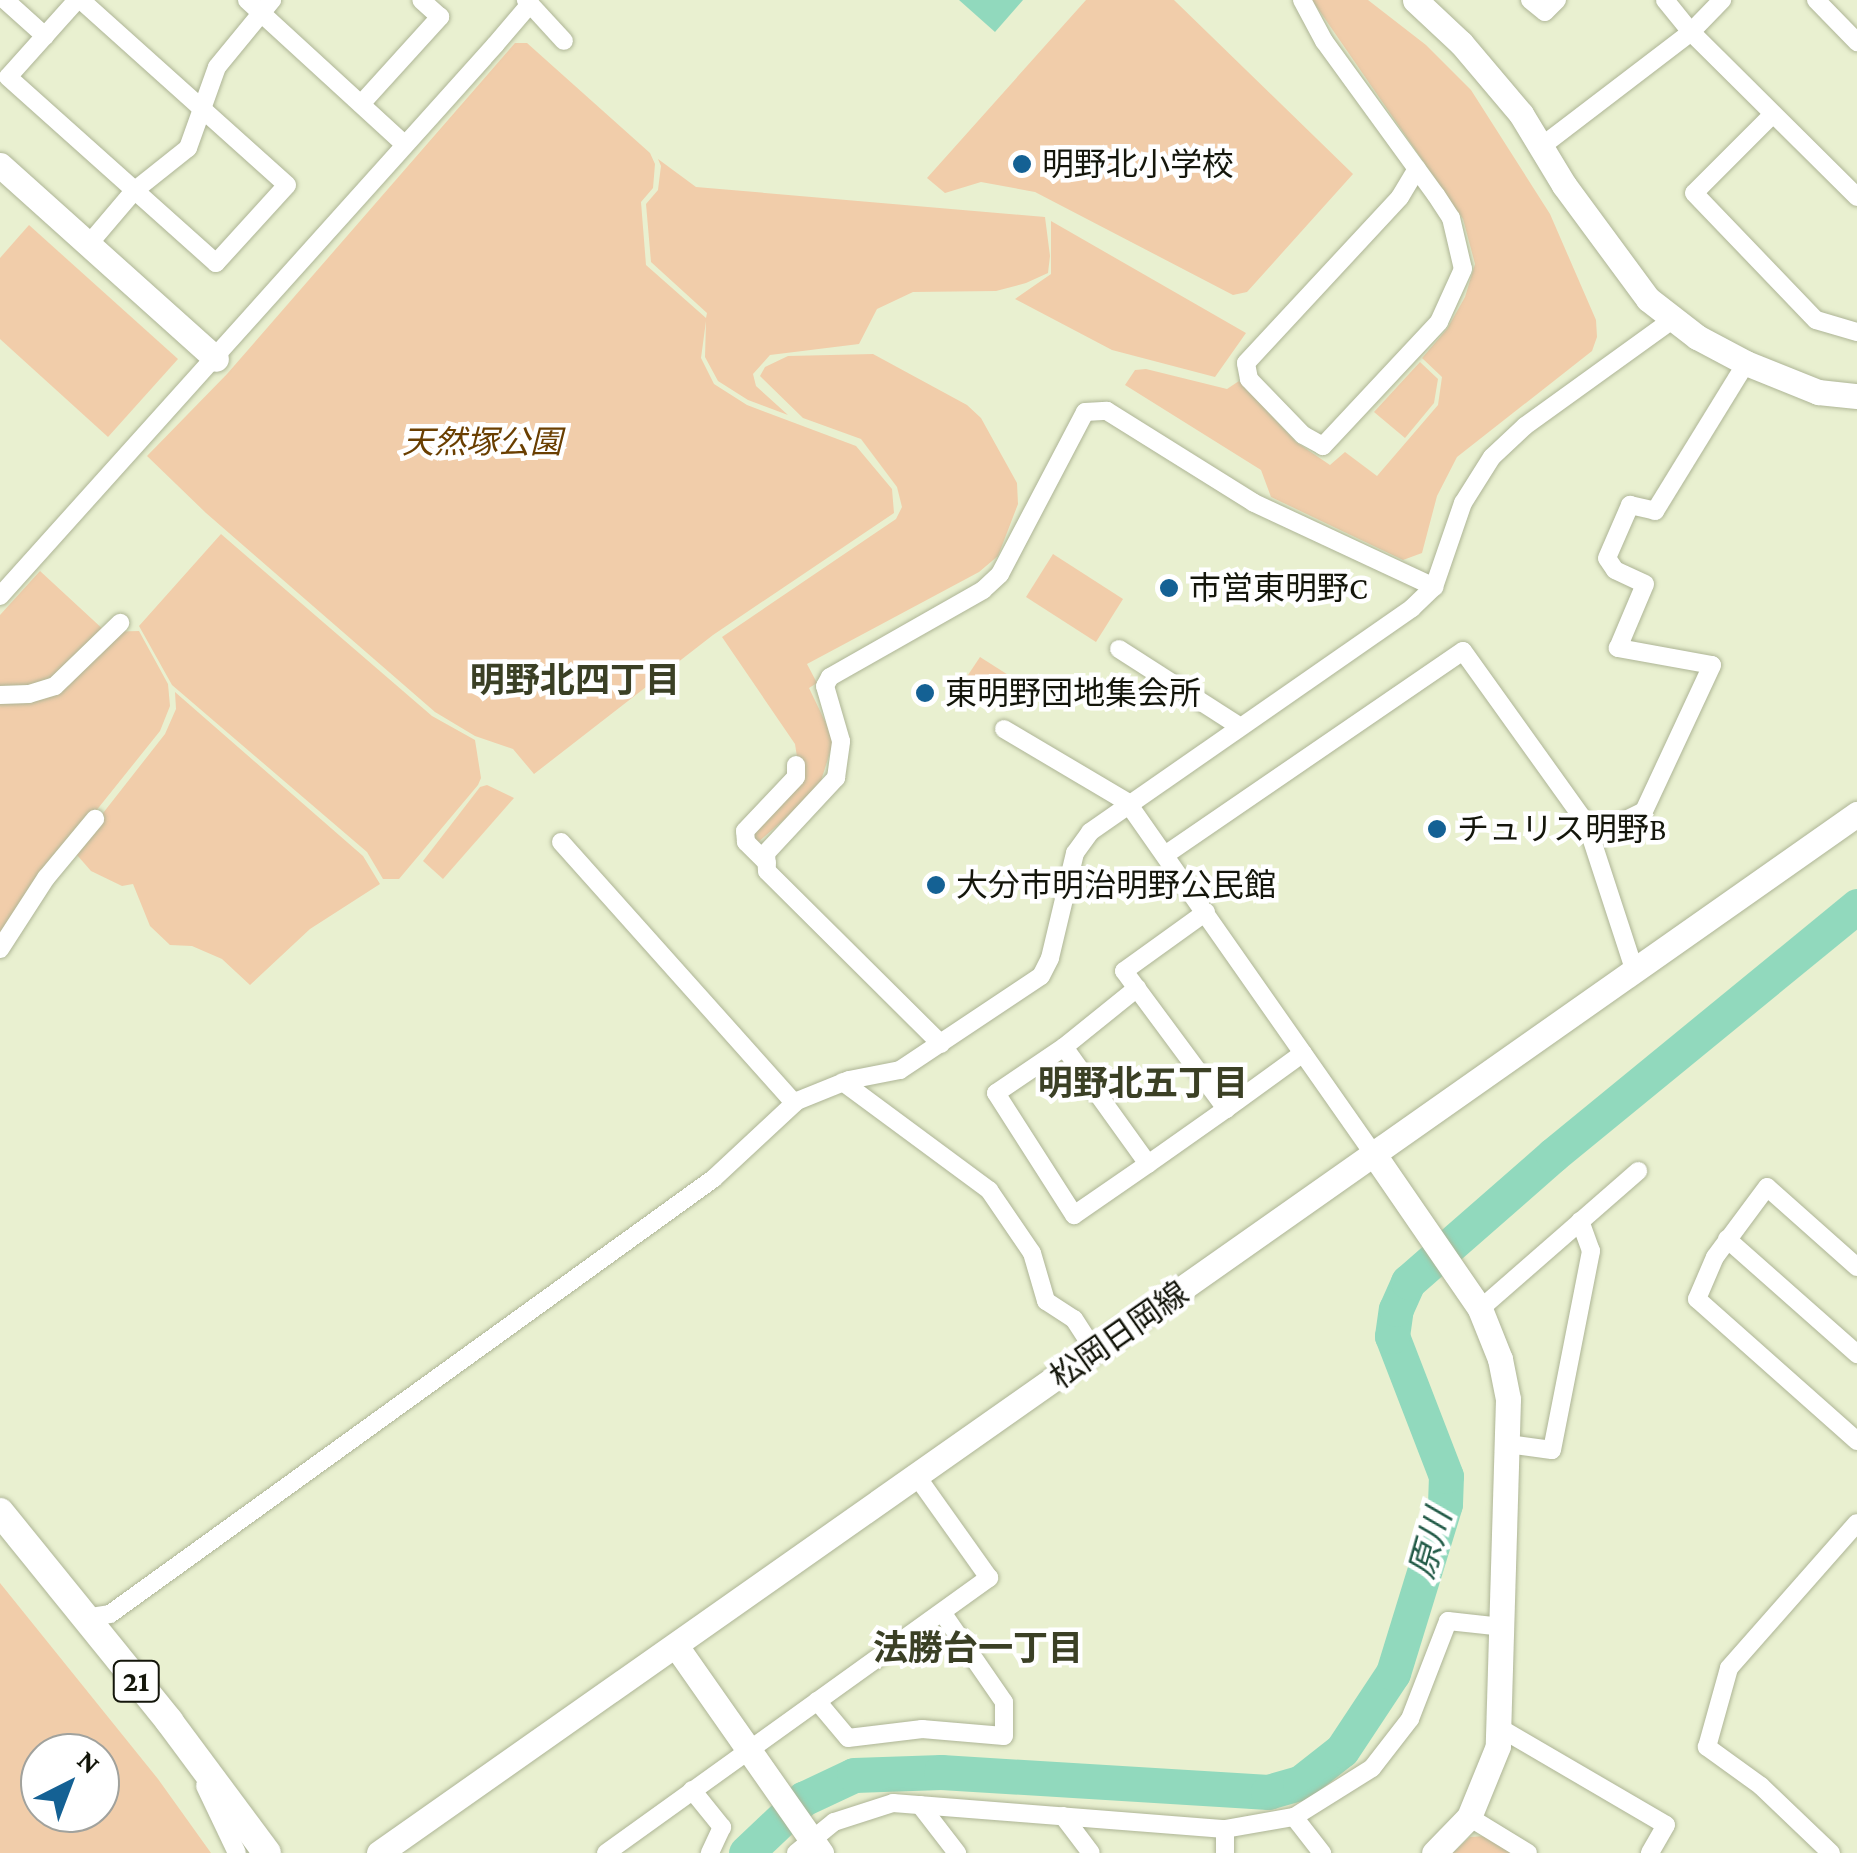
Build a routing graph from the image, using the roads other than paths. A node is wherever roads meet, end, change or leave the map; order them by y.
1 (6, 0) edge
2 (79, 0) edge
3 (421, 0) edge
4 (1302, 0) edge
5 (1415, 0) edge
6 (1530, 0) edge
7 (1557, 0) edge
8 (1666, 0) edge
9 (1722, 0) edge
10 (1816, 0) edge
11 (528, 2) edge
12 (260, 4) edge
13 (1691, 32) junction
14 (44, 36) junction
15 (564, 41) dead end
16 (1857, 42) edge
17 (361, 104) junction
18 (203, 109) junction
19 (1772, 115) junction
20 (405, 145) junction
21 (1542, 146) junction
22 (0, 165) edge
23 (1417, 169) junction
24 (134, 192) junction
25 (1857, 197) edge
26 (88, 244) junction
27 (1672, 320) junction
28 (1857, 332) edge
29 (216, 359) junction
30 (1746, 364) junction
31 (1857, 396) edge
32 (1434, 588) junction
33 (0, 596) edge
34 (120, 623) dead end
35 (1120, 649) dead end
36 (0, 694) edge
37 (1240, 726) junction
38 (1004, 729) dead end
39 (796, 765) dead end
40 (1127, 802) junction
41 (1857, 814) edge
42 (95, 819) dead end
43 (1591, 837) junction
44 (561, 842) dead end
45 (1165, 855) junction
46 (767, 864) junction
47 (1206, 912) junction
48 (0, 949) edge
49 (1635, 972) junction
50 (1136, 988) junction
51 (942, 1044) junction
52 (1064, 1047) junction
53 (1303, 1052) junction
54 (843, 1082) junction
55 (794, 1103) junction
56 (1226, 1110) junction
57 (1375, 1156) junction
58 (1148, 1164) junction
59 (1638, 1171) dead end
60 (1580, 1221) junction
61 (1727, 1239) junction
62 (1857, 1266) edge
63 (1480, 1309) junction
64 (1096, 1354) junction
65 (1857, 1354) edge
66 (1857, 1441) edge
67 (1508, 1444) junction
68 (914, 1474) junction
69 (0, 1512) edge
70 (1857, 1523) edge
71 (942, 1612) junction
72 (84, 1618) junction
73 (1502, 1627) junction
74 (676, 1646) junction
75 (818, 1701) junction
76 (169, 1721) junction
77 (1500, 1728) junction
78 (750, 1749) junction
79 (692, 1790) junction
80 (920, 1805) junction
81 (1063, 1816) junction
82 (1294, 1817) junction
83 (1470, 1818) junction
84 (1225, 1829) junction
85 (807, 1842) edge
86 (237, 1853) edge
87 (267, 1853) edge
88 (379, 1853) edge
89 (606, 1853) edge
90 (710, 1853) edge
91 (957, 1853) edge
92 (1091, 1853) edge
93 (1226, 1853) edge
94 (1322, 1853) edge
95 (1434, 1853) edge
96 (1528, 1853) edge
97 (1650, 1853) edge
98 (1831, 1853) edge

1 - 14 street
2 - 14 street
2 - 18 street
3 - 17 street
4 - 23 street
5 - 21 street
6 - 7 street
8 - 13 street
9 - 13 street
10 - 16 street
11 - 15 street
11 - 20 street
12 - 17 street
12 - 18 street
13 - 19 street
13 - 21 street
14 - 24 street
17 - 20 street
18 - 24 street
18 - 24 street
19 - 25 street
19 - 28 street
20 - 29 street
21 - 27 street
22 - 26 street
23 - 23 street
24 - 26 street
26 - 29 street
27 - 30 street
27 - 32 street
29 - 33 street
30 - 31 street
30 - 43 street
32 - 37 street
32 - 46 street
34 - 36 street
35 - 37 street
37 - 40 street
38 - 40 street
39 - 46 street
40 - 45 street
40 - 51 street
41 - 49 street, 松岡日岡線
42 - 48 street
43 - 45 street
43 - 49 street
44 - 55 street
45 - 47 street
46 - 51 street
47 - 50 street
47 - 53 street
49 - 57 street, 松岡日岡線
50 - 52 street
50 - 56 street
51 - 54 street
52 - 58 street
52 - 58 street
53 - 56 street
53 - 57 street
54 - 55 street
54 - 64 street
55 - 72 street
56 - 58 street
57 - 63 street
57 - 64 street, 松岡日岡線
59 - 60 street
60 - 63 street
60 - 67 street
61 - 62 street
61 - 65 street
61 - 66 street
63 - 67 street
64 - 68 street, 松岡日岡線
67 - 73 street
68 - 71 street
68 - 74 street, 松岡日岡線
69 - 72 main road, 21
70 - 98 street
71 - 75 street
71 - 75 street
72 - 76 main road, 21
73 - 77 street
73 - 82 street
74 - 78 street
74 - 88 street, 松岡日岡線
75 - 78 street
76 - 86 street
76 - 87 main road, 21
77 - 83 street
77 - 97 street
78 - 79 street
78 - 85 street
79 - 89 street
79 - 90 street
80 - 81 street
80 - 85 street
80 - 91 street
81 - 84 street
81 - 92 street
82 - 84 street
82 - 94 street
83 - 95 street
83 - 96 street
84 - 93 street

